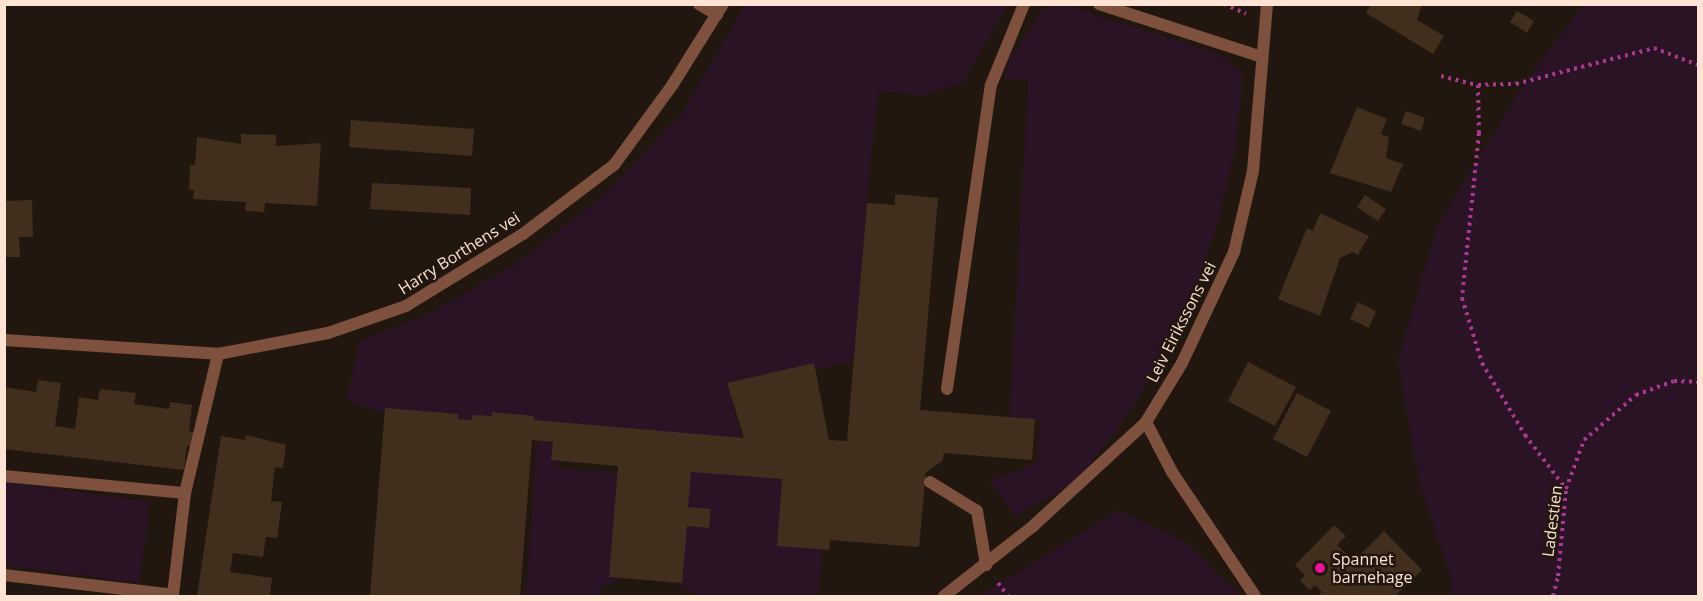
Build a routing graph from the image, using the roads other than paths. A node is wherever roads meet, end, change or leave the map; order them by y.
1 (699, 4) edge
2 (1024, 4) edge
3 (1099, 4) edge
4 (1267, 4) edge
5 (720, 10) edge
6 (1262, 57) junction
7 (4, 340) edge
8 (218, 354) junction
9 (947, 389) dead end
10 (1146, 422) junction
11 (4, 476) edge
12 (930, 482) dead end
13 (185, 493) junction
14 (986, 565) junction
15 (4, 575) edge
16 (944, 597) edge
17 (1255, 597) edge

1 - 5 street
2 - 9 street
3 - 6 street
4 - 6 street, Leiv Eirikssons vei
5 - 8 street, Harry Borthens vei
6 - 10 street, Leiv Eirikssons vei
7 - 8 street, Harry Borthens vei
8 - 13 street
10 - 14 street, Leiv Eirikssons vei
10 - 17 street
11 - 13 street
12 - 14 street
13 - 15 street
14 - 16 street, Leiv Eirikssons vei

